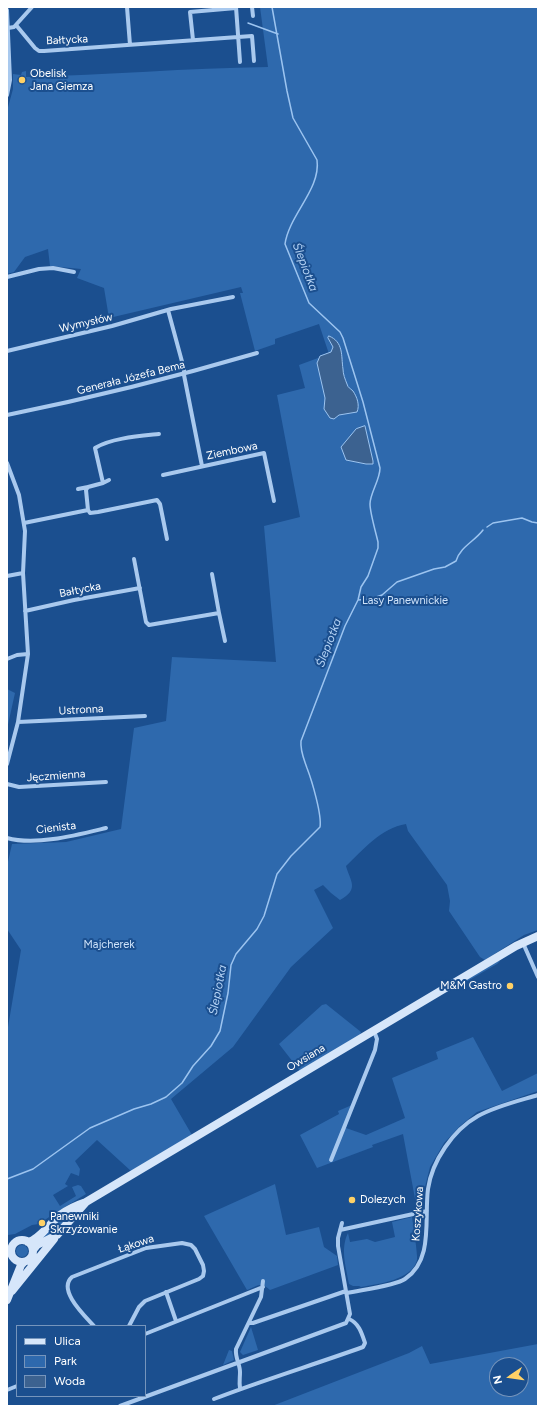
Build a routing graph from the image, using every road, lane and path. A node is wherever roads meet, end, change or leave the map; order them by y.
1 (32, 7) edge
2 (127, 7) edge
3 (252, 7) edge
4 (236, 8) edge
5 (7, 10) edge
6 (253, 16) dead end
7 (16, 25) junction
8 (8, 28) junction
9 (238, 37) junction
10 (193, 40) junction
11 (130, 45) junction
12 (254, 60) dead end
13 (240, 62) dead end
14 (7, 96) edge
15 (74, 272) dead end
16 (7, 277) edge
17 (233, 296) dead end
18 (168, 310) junction
19 (7, 351) edge
20 (258, 353) dead end
21 (184, 375) junction
22 (7, 415) edge
23 (160, 434) dead end
24 (7, 463) edge
25 (202, 466) junction
26 (163, 475) dead end
27 (109, 480) dead end
28 (102, 483) junction
29 (88, 487) junction
30 (78, 489) dead end
31 (274, 501) dead end
32 (88, 510) junction
33 (24, 523) junction
34 (167, 539) dead end
35 (134, 559) dead end
36 (23, 573) junction
37 (212, 574) dead end
38 (7, 576) edge
39 (140, 588) junction
40 (25, 611) junction
41 (219, 613) junction
42 (225, 641) dead end
43 (28, 654) junction
44 (7, 659) edge
45 (145, 716) dead end
46 (18, 722) junction
47 (7, 764) edge
48 (106, 782) dead end
49 (7, 784) edge
50 (106, 828) dead end
51 (7, 838) edge
52 (538, 936) edge
53 (523, 943) junction
54 (538, 977) edge
55 (374, 1031) junction
56 (538, 1095) edge
57 (330, 1160) dead end
58 (427, 1211) junction
59 (72, 1213) junction
60 (342, 1223) dead end
61 (340, 1230) junction
62 (57, 1235) junction
63 (7, 1241) edge
64 (16, 1242) junction
65 (28, 1242) junction
66 (33, 1250) junction
67 (11, 1252) edge
68 (24, 1262) junction
69 (263, 1281) dead end
70 (263, 1287) junction
71 (9, 1290) edge
72 (166, 1292) junction
73 (346, 1292) junction
74 (7, 1300) edge
75 (349, 1319) junction
76 (176, 1321) junction
77 (249, 1323) junction
78 (93, 1325) edge
79 (131, 1325) edge
80 (146, 1334) edge
81 (238, 1362) junction
82 (240, 1388) junction
83 (146, 1396) edge
84 (144, 1397) edge
85 (214, 1399) dead end
86 (120, 1406) edge

1 - 7 street
2 - 11 street
3 - 6 street
4 - 9 street
4 - 10 street
5 - 8 street
7 - 8 street
7 - 11 street, Bałtycka
8 - 14 street
9 - 10 street, Bałtycka
9 - 12 street, Bałtycka
9 - 13 street
10 - 11 street, Bałtycka
15 - 16 street
17 - 18 street, Wymysłów
18 - 19 street, Wymysłów
18 - 21 street
20 - 21 street, Generała Józefa Bema
21 - 22 street, Generała Józefa Bema
21 - 25 street, Ziembowa
23 - 28 street
24 - 33 street
25 - 26 street, Ziembowa
25 - 31 street, Ziembowa
27 - 28 street
28 - 29 street
29 - 30 street
29 - 32 street
32 - 33 street
32 - 34 street
33 - 36 street
35 - 39 street
36 - 38 street
36 - 40 street
37 - 41 street
39 - 40 street, Bałtycka
39 - 41 street
40 - 43 street
41 - 42 street
43 - 44 street
43 - 46 street
45 - 46 street, Ustronna
46 - 47 street
48 - 49 street, Jęczmienna
50 - 51 street, Cienista
52 - 53 street, Owsiana
53 - 54 street
53 - 55 street, Owsiana
55 - 57 street
55 - 59 street, Owsiana
56 - 58 street, Koszykowa
58 - 61 street
58 - 73 street, Koszykowa
59 - 62 street, Owsiana
59 - 65 street, Owsiana
60 - 61 street
61 - 73 street
62 - 66 street, Owsiana
62 - 71 street
63 - 64 street
64 - 65 street
64 - 67 street
65 - 66 street
66 - 68 street
67 - 68 street
67 - 71 street
68 - 71 street
69 - 70 street
70 - 76 street
70 - 77 street
71 - 74 street
72 - 76 street
72 - 78 street, Łąkowa
72 - 79 street, Łąkowa
73 - 75 street
73 - 77 street, Koszykowa
75 - 81 street
75 - 82 street
76 - 80 street
77 - 81 street
81 - 82 street
81 - 83 street
82 - 85 street
84 - 86 street

